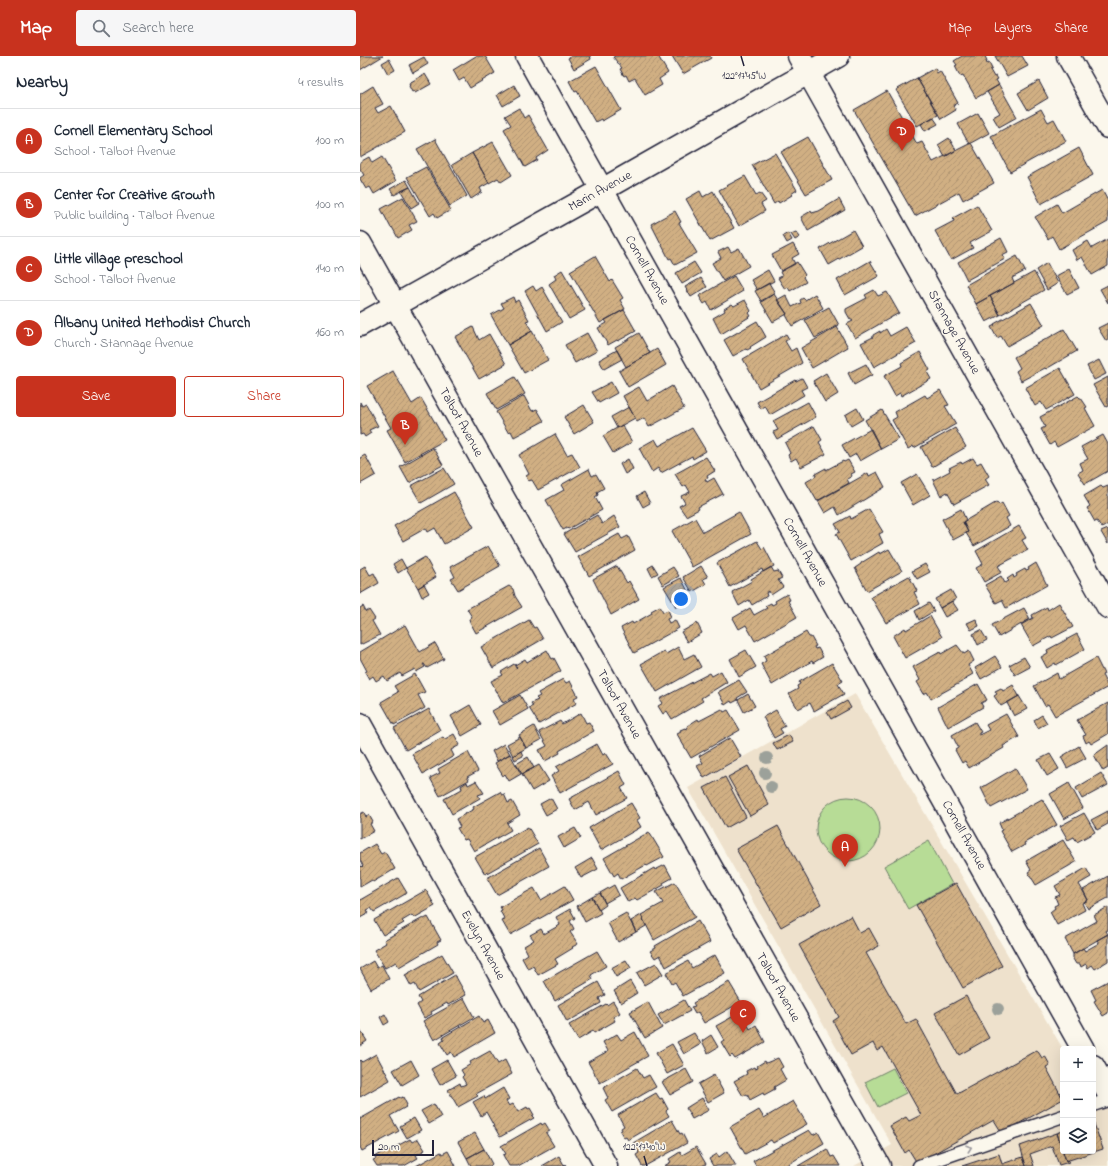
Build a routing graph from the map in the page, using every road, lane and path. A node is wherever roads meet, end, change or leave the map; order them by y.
1 (527, 56) edge
2 (838, 56) edge
3 (1068, 56) edge
4 (804, 64) edge
5 (1108, 127) edge
6 (602, 190) junction
7 (360, 242) edge
8 (395, 305) junction
9 (360, 325) edge
10 (1108, 607) edge
11 (360, 724) edge
12 (1081, 1046) edge
13 (1096, 1071) edge
14 (1108, 1093) edge
15 (1108, 1100) edge
16 (1096, 1104) edge
17 (1060, 1117) edge
18 (606, 1166) edge
19 (879, 1166) edge
20 (920, 1166) edge

1 - 6 street, Cornell Avenue
2 - 4 street, Marin Avenue
3 - 5 street
4 - 6 street, Marin Avenue
4 - 10 street, Stannage Avenue
6 - 8 street, Marin Avenue
6 - 12 street, Cornell Avenue
7 - 8 street, Talbot Avenue
8 - 9 street, Marin Avenue
8 - 19 street, Talbot Avenue
11 - 18 street, Evelyn Avenue
13 - 14 street
15 - 16 lane
20 -> 17 lane

